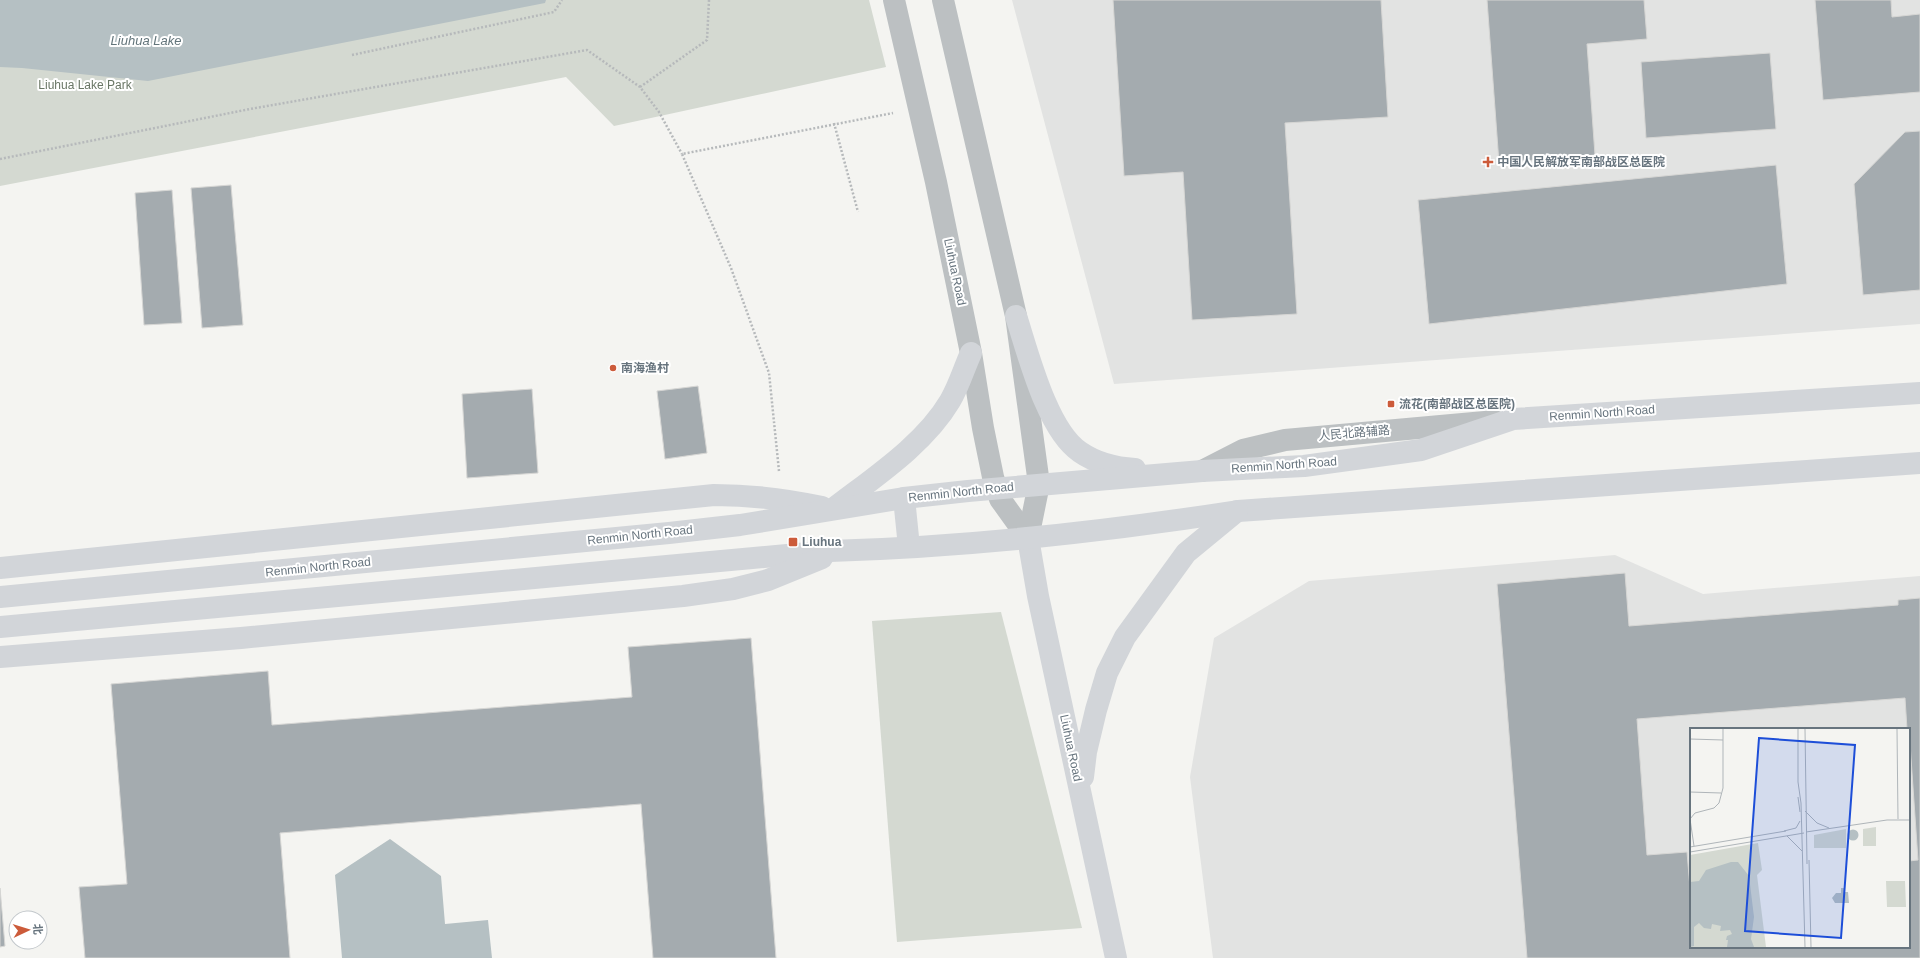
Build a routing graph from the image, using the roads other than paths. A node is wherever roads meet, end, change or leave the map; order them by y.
1 (894, 0) edge
2 (942, 0) edge
3 (1016, 316) junction
4 (971, 353) junction
5 (1920, 393) edge
6 (1920, 463) edge
7 (1202, 471) junction
8 (1039, 484) junction
9 (996, 488) junction
10 (904, 498) junction
11 (832, 510) junction
12 (1238, 511) junction
13 (558, 512) junction
14 (1028, 538) junction
15 (562, 543) junction
16 (910, 547) junction
17 (840, 550) junction
18 (61, 561) junction
19 (0, 568) edge
20 (64, 591) junction
21 (0, 597) edge
22 (87, 619) junction
23 (0, 628) edge
24 (91, 650) junction
25 (0, 658) edge
26 (1081, 792) junction
27 (1116, 958) edge

1 - 4 street, Liuhua Road
2 - 3 street, Liuhua Road
3 - 7 main road
3 - 8 street, Liuhua Road
4 - 9 street, Liuhua Road
4 - 11 main road
5 - 7 main road, Renmin North Road
6 - 12 main road
7 - 8 main road, Renmin North Road
8 - 9 main road, Renmin North Road
8 - 14 street, Liuhua Road
9 - 10 main road, Renmin North Road
9 - 14 street, Liuhua Road
10 - 11 main road, Renmin North Road
10 - 16 main road
11 - 13 main road
11 - 15 main road, Renmin North Road
12 - 14 main road
12 - 26 main road
13 - 15 main road
13 - 18 main road
14 - 16 main road
14 - 26 main road, Liuhua Road
15 - 20 main road, Renmin North Road
16 - 17 main road
17 - 22 main road
17 - 24 main road
18 - 19 main road
18 - 20 main road
20 - 21 main road, Renmin North Road
22 - 23 main road
22 - 24 main road
24 - 25 main road
26 - 27 main road, Liuhua Road

